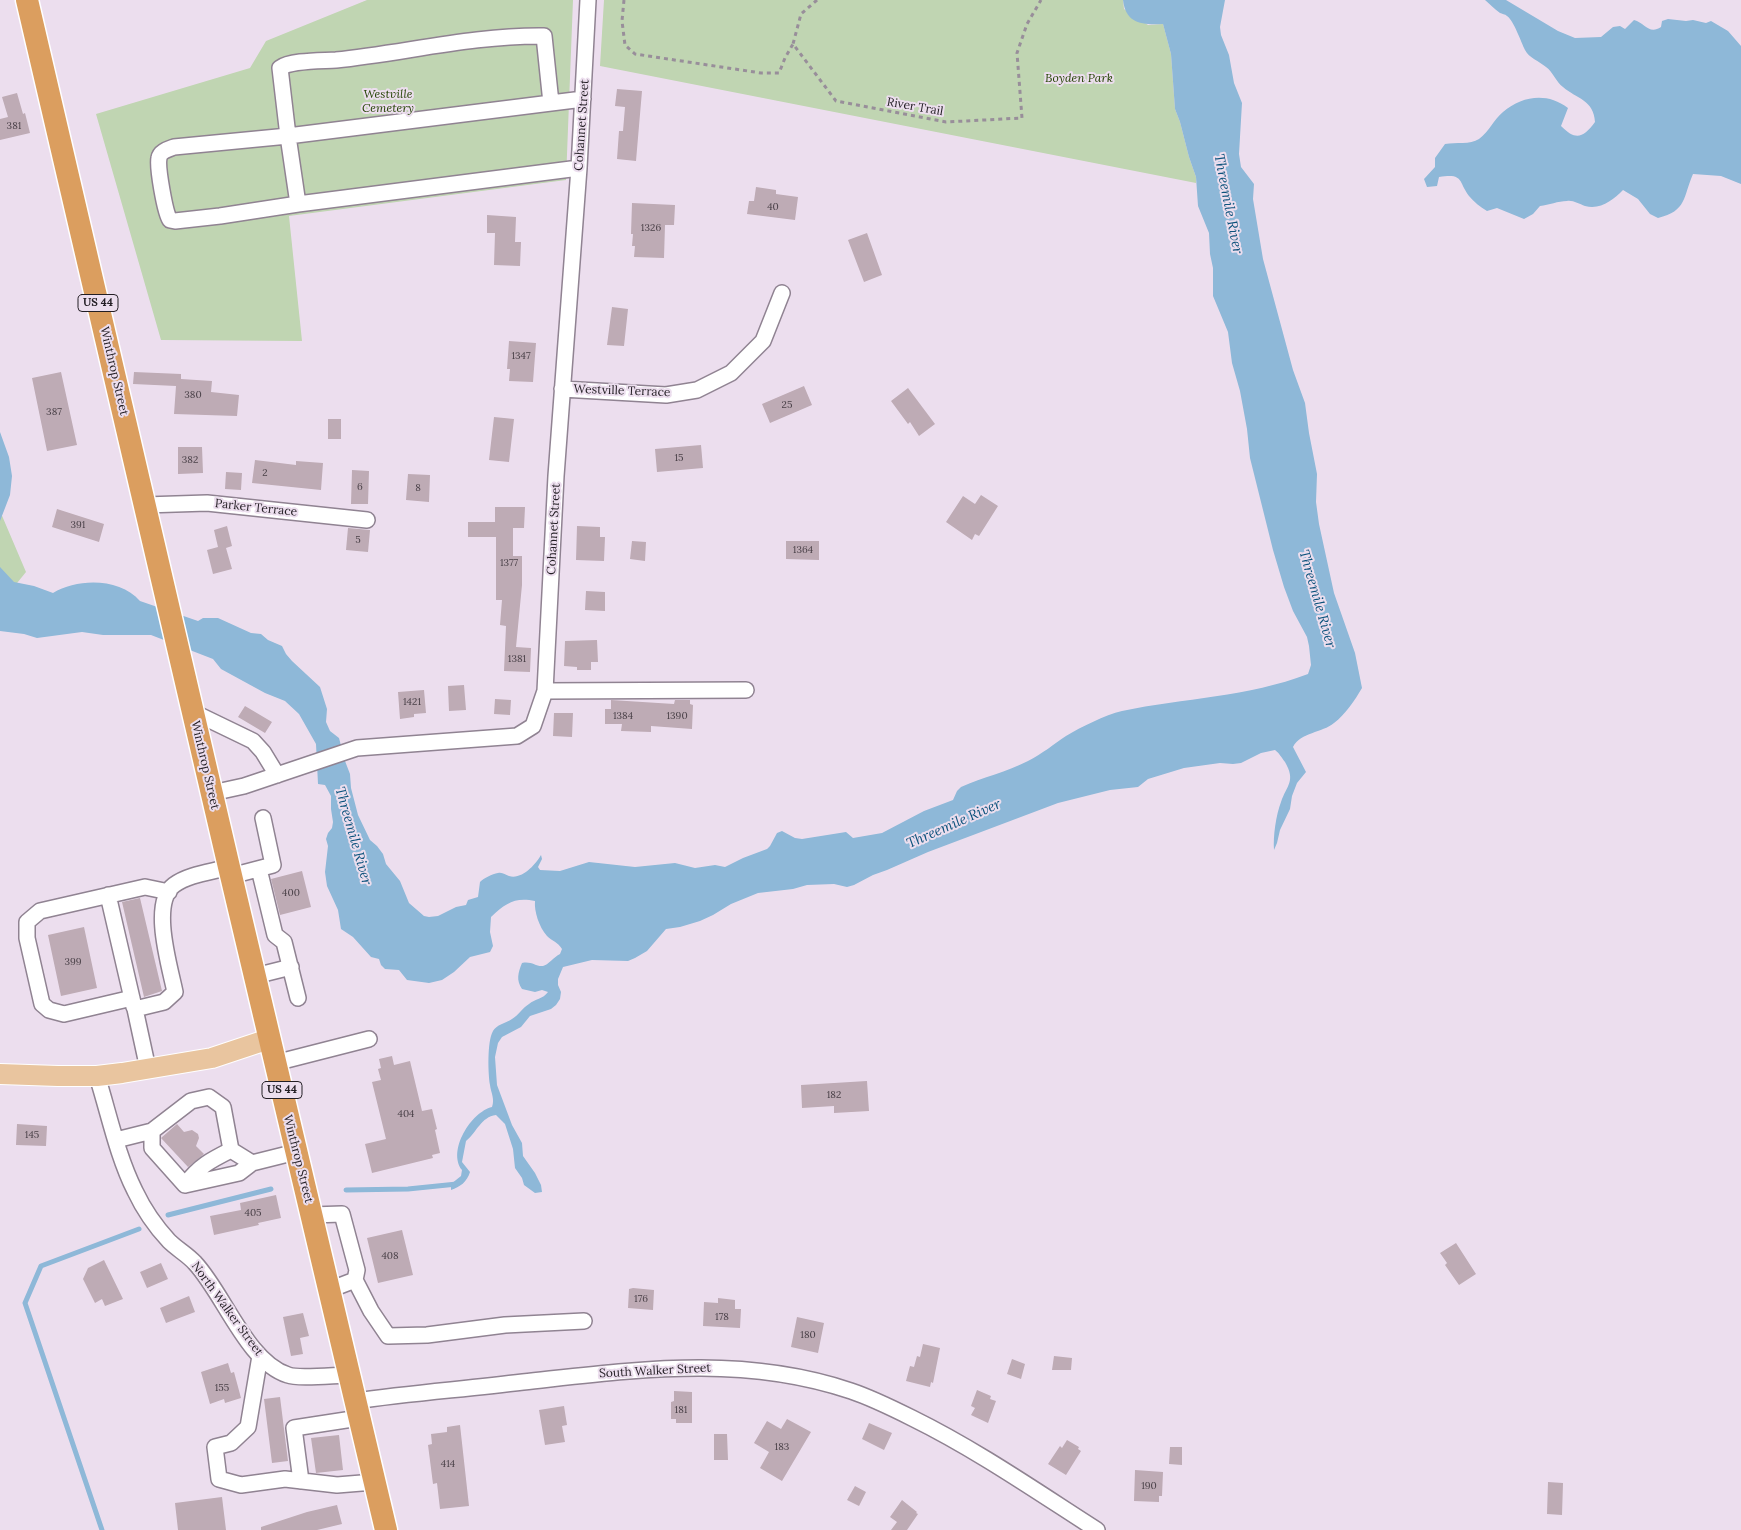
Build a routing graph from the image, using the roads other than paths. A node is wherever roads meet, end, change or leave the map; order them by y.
1 (28, 0) edge
2 (588, 0) edge
3 (583, 98) junction
4 (551, 103) junction
5 (288, 136) junction
6 (579, 168) junction
7 (298, 204) junction
8 (782, 293) dead end
9 (562, 389) junction
10 (145, 504) junction
11 (367, 520) dead end
12 (746, 690) dead end
13 (546, 691) junction
14 (193, 712) junction
15 (277, 775) junction
16 (212, 793) junction
17 (263, 818) dead end
18 (258, 869) junction
19 (230, 871) junction
20 (169, 892) junction
21 (108, 895) junction
22 (291, 967) junction
23 (254, 976) junction
24 (298, 998) dead end
25 (133, 1003) junction
26 (269, 1039) junction
27 (369, 1039) dead end
28 (275, 1063) junction
29 (148, 1069) junction
30 (0, 1074) edge
31 (97, 1076) junction
32 (152, 1131) junction
33 (116, 1140) junction
34 (231, 1150) junction
35 (296, 1152) junction
36 (252, 1163) junction
37 (185, 1185) junction
38 (312, 1214) junction
39 (355, 1280) junction
40 (329, 1290) junction
41 (584, 1321) dead end
42 (260, 1356) junction
43 (349, 1375) junction
44 (357, 1409) junction
45 (301, 1481) junction
46 (374, 1482) junction
47 (386, 1530) edge
48 (1098, 1530) edge

1 - 10 highway, Winthrop Street / US 44
2 - 3 street, Cohannet Street
3 - 4 street
3 - 6 street, Cohannet Street
4 - 5 street
4 - 5 street
5 - 7 street
5 - 7 street
6 - 7 street
6 - 9 street, Cohannet Street
8 - 9 street, Westville Terrace
9 - 13 street, Cohannet Street
10 - 11 street, Parker Terrace
10 - 14 highway, Winthrop Street / US 44
12 - 13 street
13 - 15 street, Cohannet Street
14 - 15 street
14 - 16 highway, Winthrop Street / US 44
15 - 16 street, Cohannet Street
16 - 19 highway, Winthrop Street / US 44
17 - 18 street
18 - 19 street
18 - 22 street
19 - 20 street
19 - 23 highway, Winthrop Street / US 44
20 - 21 street
20 - 25 street
21 - 25 street
21 - 25 street
22 - 23 street
22 - 24 street
23 - 26 highway, Winthrop Street / US 44
25 - 29 street
26 - 28 highway, Winthrop Street / US 44
26 - 29 main road
27 - 28 street
28 - 35 highway, Winthrop Street / US 44
29 - 31 main road
30 - 31 main road
31 - 33 street, North Walker Street
32 - 33 street
32 - 34 street
32 - 37 street
33 - 42 street, North Walker Street
34 - 36 street
34 - 37 street
35 - 36 street
35 - 38 highway, Winthrop Street / US 44
36 - 37 street
38 - 39 street
38 - 40 highway, Winthrop Street / US 44
39 - 40 street
39 - 41 street
40 - 43 highway, Winthrop Street / US 44
42 - 43 street, North Walker Street
42 - 45 street
43 - 44 highway, Winthrop Street / US 44
44 - 45 street, South Walker Street
44 - 46 highway, Winthrop Street / US 44
44 - 48 street, South Walker Street
45 - 46 street
46 - 47 highway, Winthrop Street / US 44

